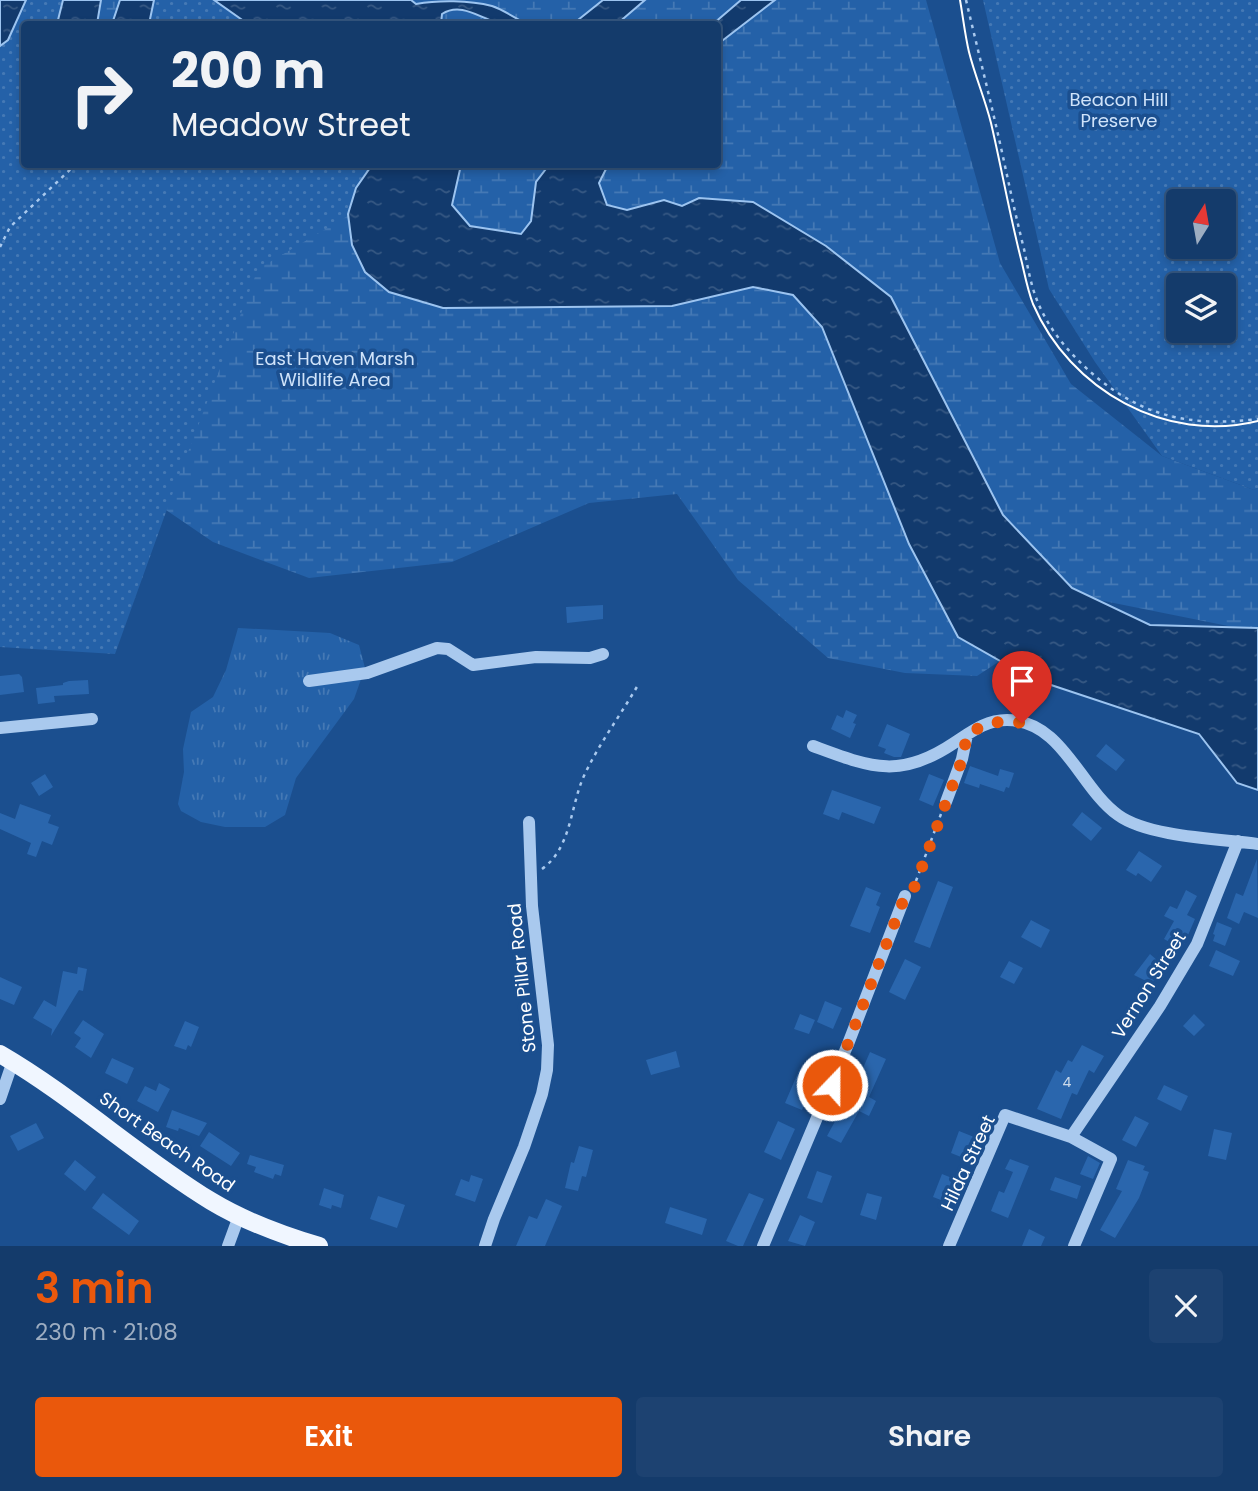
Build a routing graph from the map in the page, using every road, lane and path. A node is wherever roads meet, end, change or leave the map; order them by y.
1 (966, 0) edge
2 (72, 168) edge
3 (0, 247) edge
4 (1258, 419) edge
5 (603, 654) dead end
6 (309, 681) dead end
7 (638, 685) dead end
8 (93, 719) dead end
9 (0, 728) edge
10 (967, 735) junction
11 (813, 747) dead end
12 (946, 802) joint
13 (529, 822) dead end
14 (1238, 841) junction
15 (1258, 844) edge
16 (530, 874) junction
17 (905, 896) joint
18 (6, 1058) edge
19 (0, 1100) edge
20 (1071, 1137) junction
21 (239, 1216) junction
22 (228, 1246) edge
23 (319, 1246) edge
24 (485, 1246) edge
25 (763, 1246) edge
26 (949, 1246) edge
27 (1074, 1246) edge

1 - 4 path
2 - 3 path
5 - 6 street
7 - 16 path
8 - 9 street
10 - 11 street
10 - 12 street
10 - 14 street
12 - 17 path
13 - 16 street, Stone Pillar Road
14 - 15 street
14 - 20 street, Vernon Street
16 - 24 street, Stone Pillar Road
17 - 25 street
18 - 19 street
18 - 21 main road, Short Beach Road
20 - 26 street, Hilda Street
20 - 27 street
21 - 22 street
21 - 23 main road, Short Beach Road

